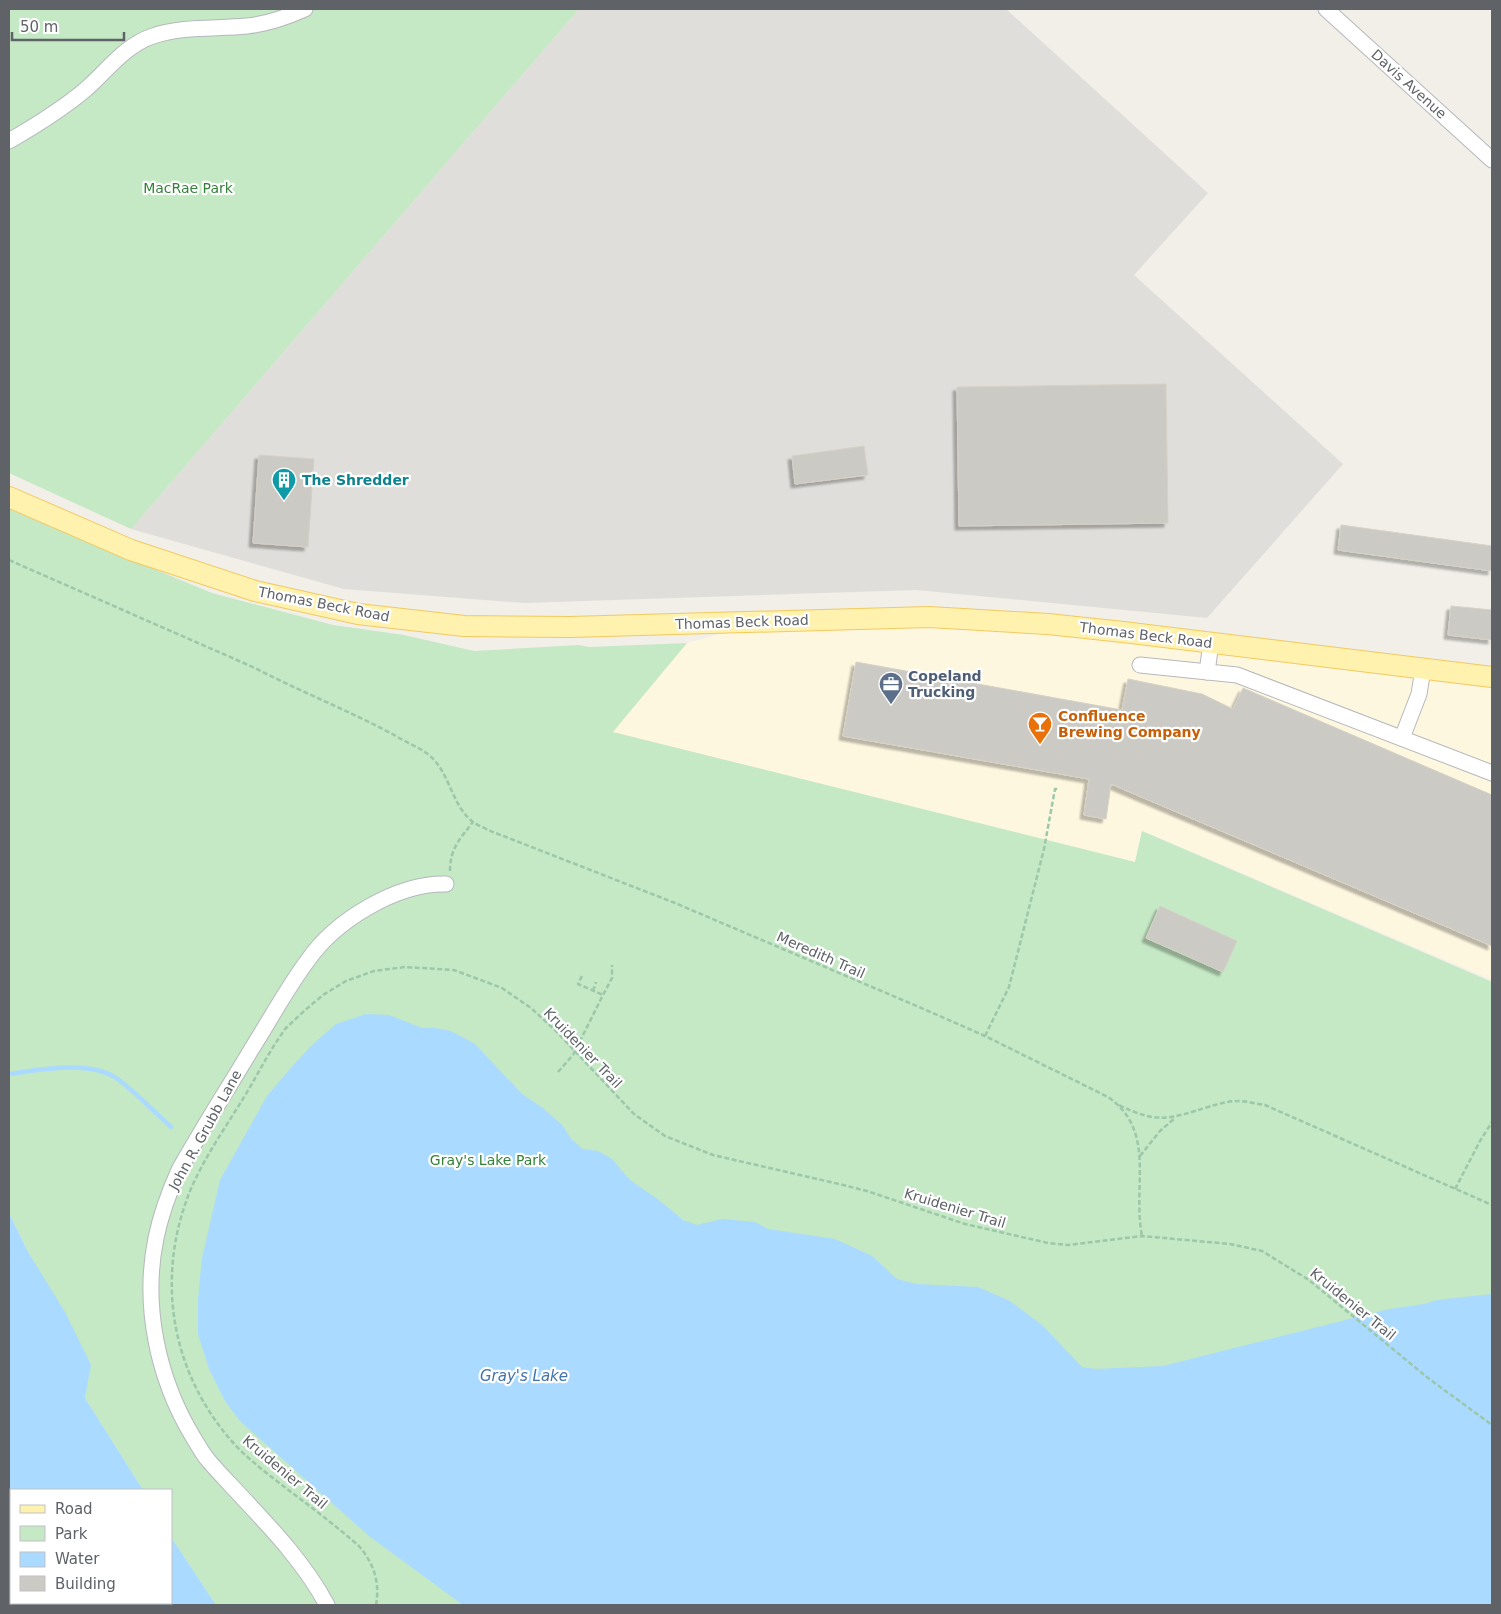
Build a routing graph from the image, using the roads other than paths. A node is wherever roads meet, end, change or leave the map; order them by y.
1 (305, 9) edge
2 (1326, 9) edge
3 (9, 141) edge
4 (1492, 160) edge
5 (9, 497) edge
6 (1211, 643) junction
7 (1140, 665) dead end
8 (1423, 668) junction
9 (1207, 672) junction
10 (1492, 677) edge
11 (1402, 738) junction
12 (1492, 773) edge
13 (446, 884) road end
14 (327, 1605) edge

1 - 3 street
2 - 4 street, Davis Avenue
5 - 6 main road, Thomas Beck Road
6 - 8 main road, Thomas Beck Road
6 - 9 street
7 - 9 street
8 - 10 main road, Thomas Beck Road
8 - 11 street
9 - 11 street
11 - 12 street
13 - 14 street, John R. Grubb Lane

